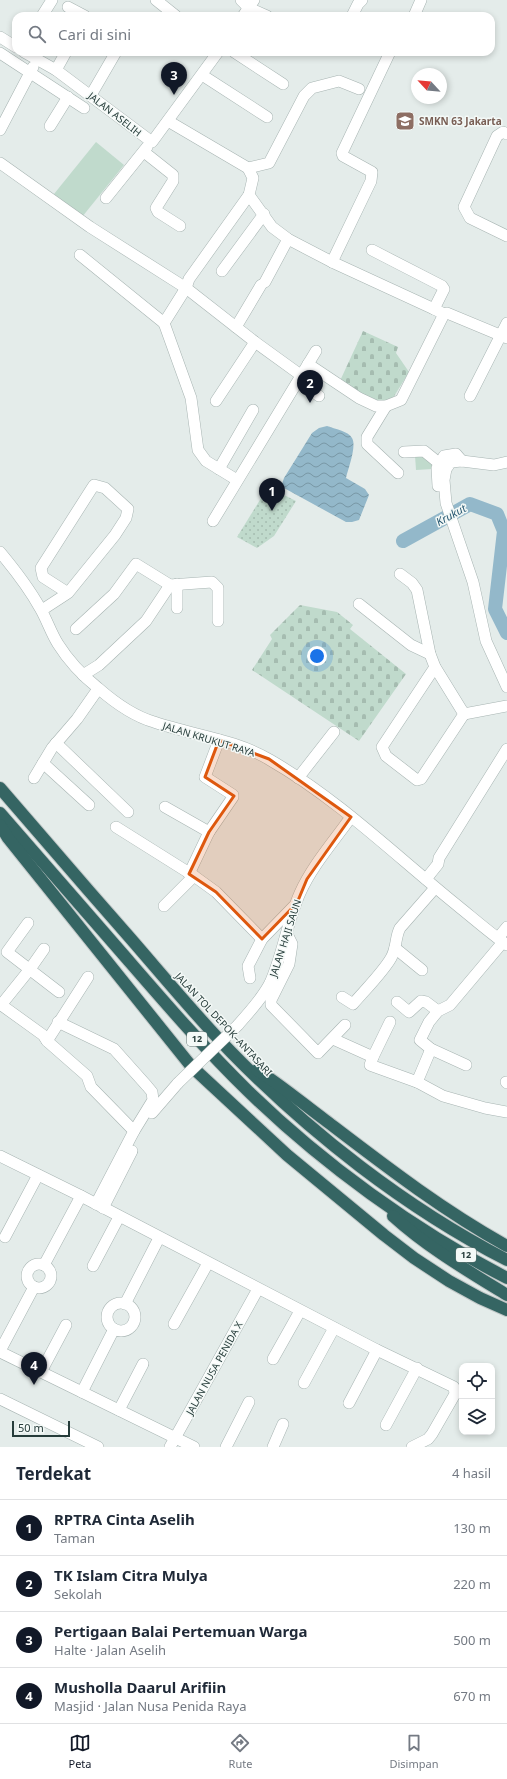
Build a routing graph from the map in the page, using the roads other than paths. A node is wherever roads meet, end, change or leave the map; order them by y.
1 (52, 0) edge
2 (156, 0) edge
3 (362, 0) edge
4 (421, 0) edge
5 (247, 6) edge
6 (68, 7) dead end
7 (44, 12) edge
8 (77, 12) edge
9 (171, 12) edge
10 (259, 12) edge
11 (354, 12) edge
12 (416, 12) edge
13 (0, 37) edge
14 (12, 44) edge
15 (0, 53) edge
16 (31, 56) edge
17 (64, 56) edge
18 (114, 56) edge
19 (215, 56) edge
20 (240, 56) edge
21 (388, 56) edge
22 (37, 59) junction
23 (56, 70) junction
24 (30, 72) junction
25 (202, 75) junction
26 (283, 84) dead end
27 (359, 89) dead end
28 (91, 95) junction
29 (68, 97) junction
30 (84, 108) dead end
31 (266, 116) dead end
32 (168, 121) junction
33 (50, 126) dead end
34 (0, 130) edge
35 (507, 134) edge
36 (152, 142) junction
37 (144, 152) junction
38 (0, 163) edge
39 (248, 168) junction
40 (249, 195) junction
41 (106, 198) dead end
42 (264, 214) junction
43 (180, 226) dead end
44 (507, 236) edge
45 (288, 239) junction
46 (372, 250) dead end
47 (80, 255) dead end
48 (332, 262) junction
49 (222, 271) dead end
50 (186, 288) junction
51 (439, 312) junction
52 (164, 323) junction
53 (507, 323) edge
54 (236, 327) junction
55 (504, 337) edge
56 (255, 342) junction
57 (316, 351) dead end
58 (308, 364) junction
59 (300, 378) junction
60 (319, 396) dead end
61 (470, 396) dead end
62 (216, 400) dead end
63 (386, 406) junction
64 (253, 410) dead end
65 (404, 452) dead end
66 (462, 461) junction
67 (507, 462) edge
68 (440, 464) junction
69 (219, 469) junction
70 (398, 473) dead end
71 (237, 480) junction
72 (446, 503) junction
73 (213, 521) dead end
74 (1, 555) edge
75 (400, 574) dead end
76 (174, 585) junction
77 (68, 593) junction
78 (359, 604) dead end
79 (177, 608) dead end
80 (42, 610) junction
81 (218, 621) dead end
82 (76, 629) dead end
83 (430, 654) junction
84 (435, 667) junction
85 (83, 675) junction
86 (507, 687) edge
87 (98, 689) junction
88 (507, 706) edge
89 (464, 714) junction
90 (334, 732) dead end
91 (219, 740) junction
92 (56, 743) junction
93 (507, 749) edge
94 (42, 763) junction
95 (34, 778) dead end
96 (298, 778) junction
97 (0, 788) edge
98 (89, 805) dead end
99 (165, 807) dead end
100 (0, 812) edge
101 (128, 812) dead end
102 (351, 817) junction
103 (0, 825) edge
104 (116, 827) dead end
105 (209, 832) junction
106 (192, 875) junction
107 (423, 877) junction
108 (435, 888) junction
109 (297, 903) junction
110 (164, 906) dead end
111 (28, 923) dead end
112 (507, 927) edge
113 (287, 934) junction
114 (262, 939) junction
115 (503, 942) edge
116 (395, 948) junction
117 (4, 949) edge
118 (44, 949) dead end
119 (30, 970) junction
120 (422, 970) dead end
121 (88, 977) dead end
122 (250, 978) dead end
123 (59, 992) dead end
124 (342, 997) dead end
125 (397, 1002) dead end
126 (0, 1004) edge
127 (438, 1011) junction
128 (58, 1022) junction
129 (390, 1022) dead end
130 (345, 1026) dead end
131 (333, 1039) junction
132 (47, 1041) junction
133 (431, 1049) junction
134 (231, 1052) junction
135 (372, 1056) junction
136 (466, 1065) dead end
137 (417, 1082) junction
138 (507, 1112) edge
139 (134, 1131) junction
140 (0, 1156) edge
141 (38, 1175) junction
142 (361, 1187) junction
143 (81, 1196) junction
144 (100, 1206) junction
145 (119, 1217) junction
146 (5, 1237) dead end
147 (159, 1238) junction
148 (507, 1246) edge
149 (507, 1260) edge
150 (208, 1263) junction
151 (44, 1265) junction
152 (93, 1266) dead end
153 (507, 1278) edge
154 (34, 1287) junction
155 (258, 1289) junction
156 (507, 1295) edge
157 (125, 1304) junction
158 (507, 1310) edge
159 (300, 1311) junction
160 (174, 1324) dead end
161 (66, 1325) dead end
162 (334, 1328) junction
163 (114, 1329) junction
164 (377, 1350) junction
165 (0, 1351) edge
166 (273, 1359) dead end
167 (143, 1364) dead end
168 (417, 1368) junction
169 (41, 1372) junction
170 (304, 1383) dead end
171 (82, 1392) junction
172 (0, 1399) edge
173 (249, 1402) dead end
174 (349, 1403) dead end
175 (119, 1410) junction
176 (284, 1424) dead end
177 (386, 1425) dead end
178 (173, 1442) edge
179 (98, 1447) edge
180 (194, 1447) edge
181 (226, 1447) edge
182 (273, 1447) edge
183 (412, 1447) edge

1 - 7 street
2 - 9 street
3 - 11 street
4 - 12 street
5 - 10 street
6 - 8 street
13 - 14 street
15 - 24 street
16 - 22 street, JALAN ASELIH
17 - 23 street
18 - 28 street
19 - 25 street, JALAN ASELIH
20 - 26 street
21 - 48 street
22 - 23 street, JALAN ASELIH
22 - 24 street
23 - 28 street, JALAN ASELIH
24 - 29 street
24 - 34 street
25 - 31 street
25 - 32 street, JALAN ASELIH
27 - 39 street
28 - 36 street, JALAN ASELIH
29 - 30 street
29 - 33 street
32 - 36 street, JALAN ASELIH
32 - 39 street
35 - 44 street
36 - 37 street
37 - 41 street
37 - 43 street
38 - 50 street
39 - 40 street
40 - 42 street
40 - 50 street
42 - 45 street
42 - 49 street
45 - 48 street
45 - 54 street
46 - 51 street
47 - 52 street
48 - 51 street
50 - 52 street
50 - 54 street
51 - 55 street
51 - 63 street
52 - 69 street
53 - 55 street
54 - 56 street
55 - 61 street
56 - 59 street
56 - 62 street
57 - 58 street
58 - 59 street
58 - 63 street
59 - 60 street
59 - 71 street
63 - 70 street
64 - 69 street
65 - 68 street
66 - 67 street
66 - 68 street
66 - 72 street
68 - 72 street
69 - 71 street
71 - 73 street
72 - 86 street
74 - 80 street, JALAN KRUKUT RAYA
75 - 83 street
76 - 79 street
76 - 81 street
76 - 82 street
76 - 85 street
77 - 77 street
77 - 80 street
78 - 83 street
80 - 85 street, JALAN KRUKUT RAYA
83 - 84 street
84 - 89 street
84 - 89 street
85 - 87 street, JALAN KRUKUT RAYA
87 - 91 street, JALAN KRUKUT RAYA
87 - 92 street
88 - 89 street
90 - 96 street
91 - 96 street, JALAN KRUKUT RAYA
91 - 105 street
92 - 94 street
92 - 101 street
93 - 107 street
94 - 95 street
94 - 98 street
96 - 102 street, JALAN KRUKUT RAYA
97 - 134 highway, JALAN TOL DEPOK–ANTASARI / 12
99 - 105 street
100 - 142 highway, 12
102 - 107 street, JALAN KRUKUT RAYA
102 - 109 street, JALAN HAJI SAUN
103 - 158 highway
104 - 106 street
105 - 106 street
106 - 110 street
106 - 114 street
107 - 108 street, JALAN KRUKUT RAYA
108 - 115 street, JALAN KRUKUT RAYA
108 - 116 street
109 - 113 street, JALAN HAJI SAUN
109 - 114 street
111 - 117 street
112 - 115 street
113 - 131 street
113 - 144 street, JALAN HAJI SAUN, bridge
114 - 122 street
115 - 127 street
116 - 120 street
116 - 124 street
117 - 119 street
118 - 119 street
119 - 123 street
119 - 126 street
121 - 128 street
125 - 127 street
126 - 132 street
127 - 133 street
128 - 132 street
128 - 139 street
129 - 135 street
130 - 131 street
131 - 135 street
132 - 139 street
133 - 136 street
133 - 137 street
134 - 148 highway
134 - 149 highway, JALAN TOL DEPOK–ANTASARI / 12
135 - 137 street
137 - 138 street
139 - 144 street
140 - 141 street
141 - 143 street
141 - 146 street
142 - 153 highway, 12
142 - 156 highway
143 - 144 street
143 - 151 street
144 - 145 street
145 - 147 street
145 - 152 street
147 - 150 street
147 - 157 street
150 - 155 street
150 - 160 street
151 - 154 street
151 - 154 street
154 - 165 street
155 - 159 street
155 - 178 street, JALAN NUSA PENIDA X
157 - 163 street
157 - 163 street
159 - 162 street
159 - 166 street
161 - 169 street
162 - 164 street
162 - 170 street
163 - 171 street
164 - 168 street
164 - 174 street
165 - 169 street
167 - 175 street
168 - 177 street
168 - 183 street
169 - 171 street
171 - 175 street
172 - 179 street
173 - 181 street
175 - 178 street
176 - 182 street
178 - 180 street

